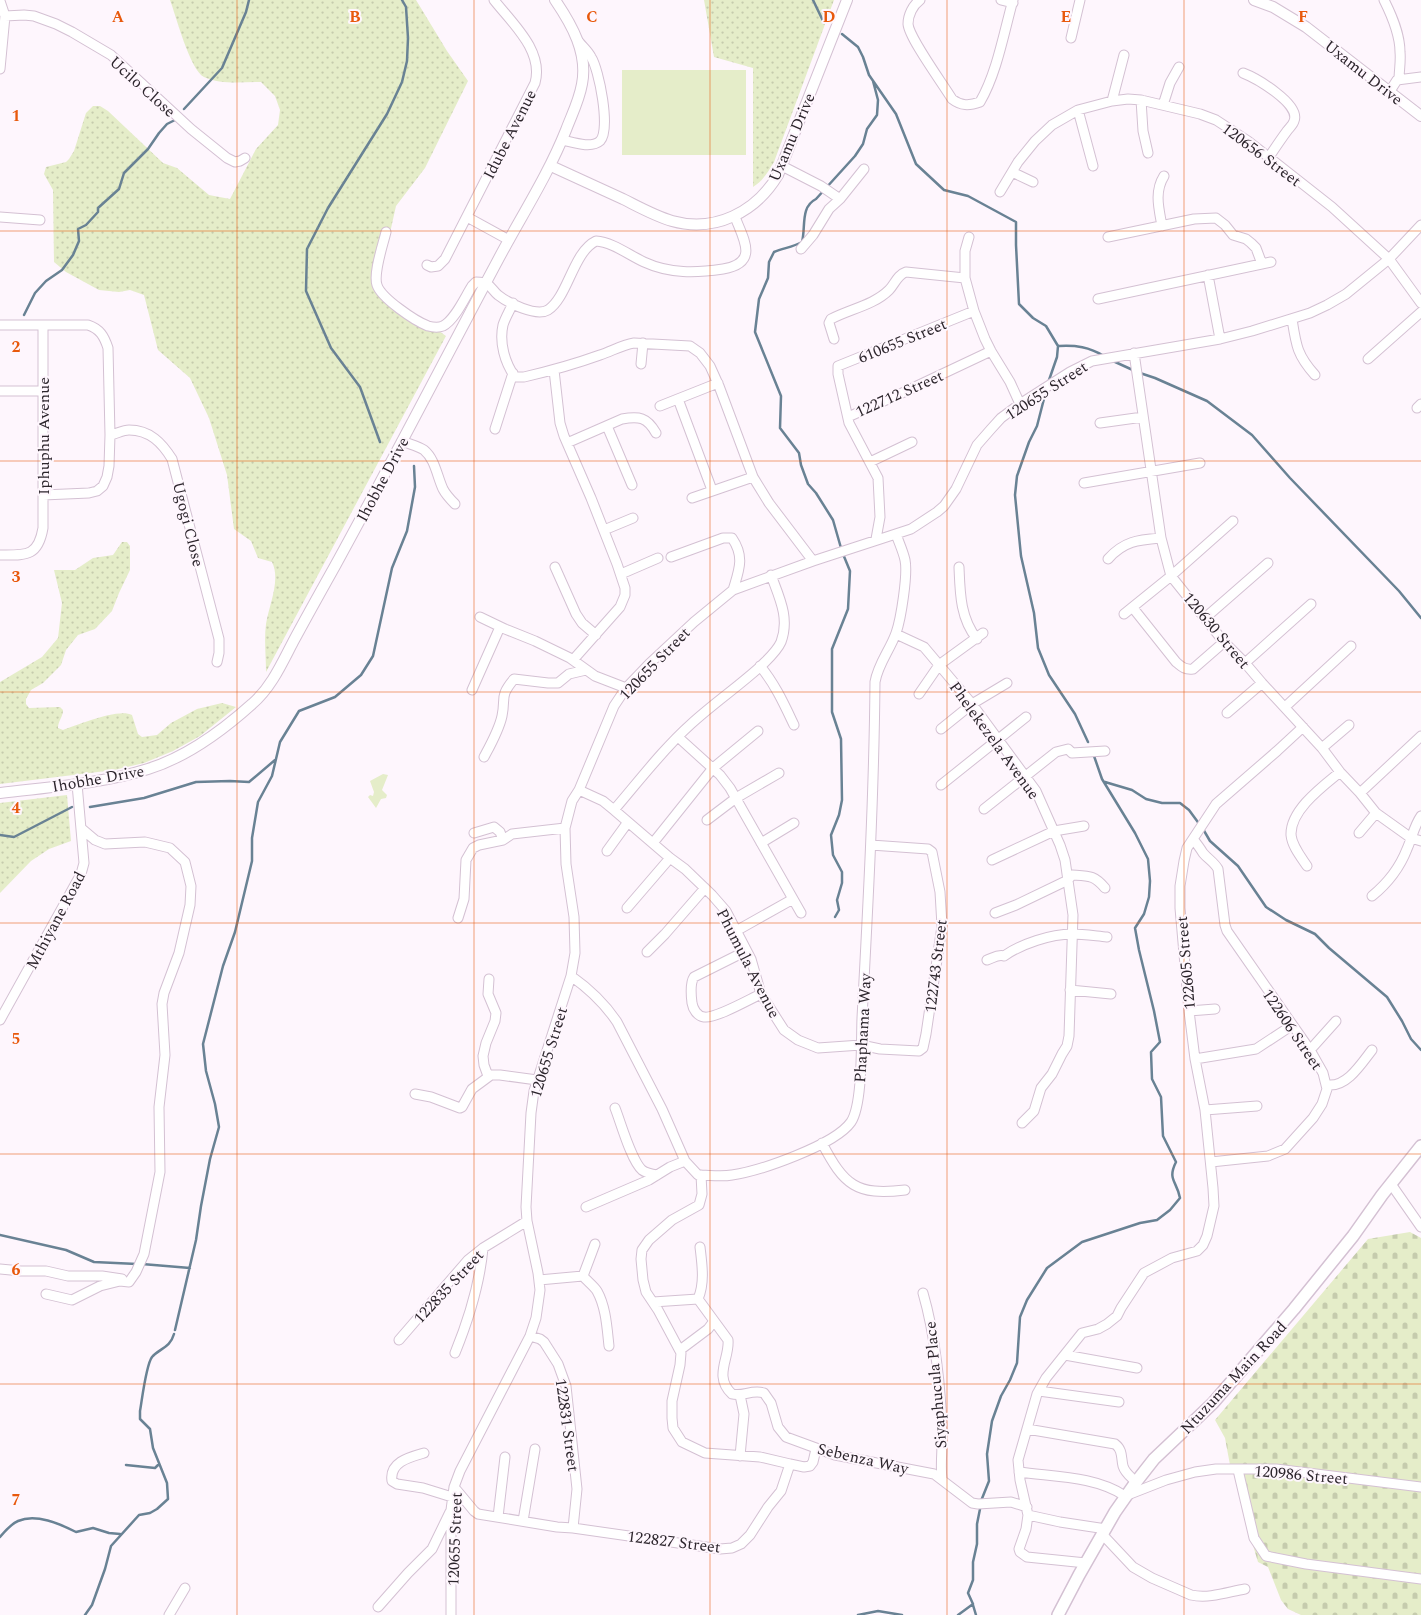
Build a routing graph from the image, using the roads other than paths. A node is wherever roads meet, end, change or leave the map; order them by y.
1 (494, 0) edge
2 (555, 0) edge
3 (847, 0) edge
4 (920, 0) edge
5 (1001, 0) edge
6 (1080, 0) edge
7 (1384, 0) edge
8 (0, 1) edge
9 (1013, 1) edge
10 (1259, 1) edge
11 (5, 16) junction
12 (1071, 38) dead end
13 (579, 42) junction
14 (1124, 55) dead end
15 (1179, 67) dead end
16 (0, 69) edge
17 (1243, 73) dead end
18 (1421, 77) edge
19 (1399, 80) junction
20 (1390, 91) junction
21 (1141, 100) junction
22 (1112, 101) junction
23 (1163, 105) junction
24 (1078, 110) junction
25 (1421, 116) edge
26 (562, 140) junction
27 (1148, 153) dead end
28 (1269, 157) junction
29 (245, 158) dead end
30 (550, 166) junction
31 (782, 166) junction
32 (1093, 166) dead end
33 (864, 169) dead end
34 (1012, 172) junction
35 (1164, 176) dead end
36 (1033, 182) dead end
37 (1000, 192) dead end
38 (840, 199) junction
39 (0, 217) edge
40 (467, 217) junction
41 (734, 217) junction
42 (40, 220) dead end
43 (1421, 225) edge
44 (1162, 226) junction
45 (386, 232) dead end
46 (969, 237) dead end
47 (1108, 237) dead end
48 (509, 240) junction
49 (801, 249) dead end
50 (1389, 259) junction
51 (427, 264) dead end
52 (1208, 276) junction
53 (965, 278) junction
54 (486, 283) junction
55 (1098, 299) dead end
56 (513, 303) junction
57 (1421, 303) edge
58 (974, 311) junction
59 (1421, 312) edge
60 (1292, 319) junction
61 (0, 325) edge
62 (43, 326) junction
63 (834, 339) dead end
64 (1220, 339) junction
65 (643, 343) junction
66 (991, 351) junction
67 (1134, 353) junction
68 (1368, 359) dead end
69 (641, 364) dead end
70 (554, 370) junction
71 (513, 373) junction
72 (838, 374) joint
73 (1315, 375) dead end
74 (718, 383) junction
75 (0, 391) edge
76 (43, 391) junction
77 (678, 398) junction
78 (1020, 404) junction
79 (660, 406) dead end
80 (848, 417) junction
81 (1143, 417) junction
82 (1100, 423) dead end
83 (607, 426) junction
84 (495, 429) dead end
85 (656, 433) dead end
86 (110, 436) junction
87 (402, 441) junction
88 (912, 442) dead end
89 (567, 443) junction
90 (870, 462) junction
91 (1200, 463) dead end
92 (1151, 472) junction
93 (753, 477) junction
94 (1084, 483) dead end
95 (632, 485) dead end
96 (712, 490) junction
97 (44, 495) junction
98 (692, 498) dead end
99 (454, 504) dead end
100 (633, 518) dead end
101 (1233, 521) dead end
102 (604, 530) junction
103 (896, 534) junction
104 (1161, 538) junction
105 (876, 539) junction
106 (0, 555) edge
107 (671, 557) dead end
108 (658, 558) dead end
109 (1108, 558) dead end
110 (813, 561) junction
111 (1268, 563) dead end
112 (555, 567) dead end
113 (959, 567) dead end
114 (621, 574) junction
115 (771, 575) junction
116 (1171, 576) junction
117 (733, 590) junction
118 (1311, 604) dead end
119 (1133, 608) junction
120 (1124, 614) dead end
121 (480, 617) dead end
122 (1205, 618) junction
123 (500, 627) junction
124 (896, 634) junction
125 (596, 635) junction
126 (1224, 642) junction
127 (1350, 646) dead end
128 (573, 660) junction
129 (217, 662) dead end
130 (1245, 663) junction
131 (939, 665) junction
132 (760, 666) junction
133 (586, 670) junction
134 (1007, 683) dead end
135 (1262, 683) junction
136 (626, 688) junction
137 (472, 690) dead end
138 (919, 694) dead end
139 (972, 704) junction
140 (1285, 707) junction
141 (1227, 713) dead end
142 (1026, 718) dead end
143 (794, 725) dead end
144 (1349, 725) dead end
145 (1302, 727) junction
146 (942, 729) dead end
147 (758, 731) dead end
148 (1421, 736) edge
149 (678, 737) junction
150 (997, 740) junction
151 (1322, 748) junction
152 (1105, 751) dead end
153 (484, 757) dead end
154 (713, 768) junction
155 (1340, 772) junction
156 (778, 773) dead end
157 (1026, 776) junction
158 (77, 784) junction
159 (941, 785) dead end
160 (579, 790) junction
161 (1360, 792) junction
162 (0, 793) edge
163 (736, 798) junction
164 (984, 809) dead end
165 (614, 810) junction
166 (1376, 813) junction
167 (1421, 816) edge
168 (707, 820) dead end
169 (628, 822) junction
170 (794, 823) dead end
171 (1084, 826) dead end
172 (565, 828) junction
173 (82, 829) junction
174 (1054, 831) junction
175 (474, 833) dead end
176 (1359, 833) dead end
177 (1411, 838) junction
178 (1193, 839) junction
179 (504, 840) junction
180 (1421, 841) edge
181 (653, 843) junction
182 (761, 843) junction
183 (871, 845) junction
184 (607, 851) dead end
185 (670, 858) junction
186 (992, 860) dead end
187 (1306, 866) dead end
188 (1068, 880) junction
189 (705, 888) junction
190 (1105, 888) dead end
191 (1372, 896) dead end
192 (793, 899) junction
193 (627, 908) dead end
194 (801, 913) dead end
195 (995, 913) dead end
196 (458, 918) dead end
197 (736, 931) junction
198 (1074, 934) junction
199 (1108, 937) dead end
200 (746, 951) junction
201 (647, 952) dead end
202 (987, 960) dead end
203 (571, 976) junction
204 (489, 979) dead end
205 (1070, 990) junction
206 (761, 994) junction
207 (1111, 994) dead end
208 (1215, 1009) dead end
209 (1189, 1011) junction
210 (0, 1020) edge
211 (1336, 1021) dead end
212 (1291, 1026) junction
213 (861, 1045) junction
214 (1310, 1050) junction
215 (1372, 1050) dead end
216 (919, 1051) joint
217 (1195, 1059) junction
218 (488, 1076) junction
219 (537, 1080) junction
220 (1328, 1085) junction
221 (415, 1094) dead end
222 (1257, 1106) dead end
223 (615, 1108) dead end
224 (1205, 1110) junction
225 (1022, 1123) dead end
226 (822, 1143) junction
227 (1421, 1146) edge
228 (685, 1161) junction
229 (1211, 1162) junction
230 (656, 1175) junction
231 (702, 1175) junction
232 (1392, 1184) junction
233 (904, 1190) dead end
234 (586, 1207) dead end
235 (527, 1221) junction
236 (1421, 1227) edge
237 (595, 1244) dead end
238 (700, 1247) dead end
239 (483, 1248) junction
240 (0, 1269) edge
241 (583, 1276) junction
242 (130, 1280) junction
243 (539, 1280) junction
244 (923, 1293) dead end
245 (46, 1294) dead end
246 (698, 1299) junction
247 (653, 1302) junction
248 (714, 1320) junction
249 (530, 1336) junction
250 (399, 1340) dead end
251 (609, 1346) dead end
252 (680, 1350) junction
253 (455, 1353) dead end
254 (1065, 1355) junction
255 (1137, 1368) dead end
256 (1039, 1391) junction
257 (740, 1395) junction
258 (1119, 1402) dead end
259 (1026, 1429) junction
260 (534, 1449) dead end
261 (816, 1449) junction
262 (424, 1453) dead end
263 (505, 1456) dead end
264 (740, 1456) junction
265 (790, 1464) junction
266 (1238, 1470) junction
267 (1019, 1472) junction
268 (942, 1478) junction
269 (1136, 1482) junction
270 (454, 1487) junction
271 (1421, 1487) edge
272 (1125, 1496) junction
273 (452, 1498) junction
274 (451, 1510) junction
275 (1028, 1511) junction
276 (498, 1517) junction
277 (524, 1521) junction
278 (573, 1528) junction
279 (1104, 1531) junction
280 (1086, 1563) junction
281 (1421, 1578) edge
282 (186, 1588) dead end
283 (1245, 1589) dead end
284 (378, 1607) dead end
285 (169, 1615) edge
286 (451, 1615) edge
287 (1058, 1615) edge

1 - 40 street, Idube Avenue
2 - 13 street, Ihobhe Drive
3 - 31 street, Uxamu Drive
4 - 9 street
5 - 9 street
6 - 12 street
7 - 19 street
8 - 11 street
10 - 20 street, Uxamu Drive
11 - 16 street
11 - 29 street, Ucilo Close
13 - 26 street, Ihobhe Drive
13 - 26 street
14 - 22 street
15 - 23 street
17 - 28 street
18 - 19 street
19 - 20 street
20 - 25 street, Uxamu Drive
21 - 22 street, 120656 Street
21 - 23 street, 120656 Street
21 - 27 street
22 - 24 street, 120656 Street
23 - 28 street, 120656 Street
24 - 32 street
24 - 34 street, 120656 Street
26 - 30 street, Ihobhe Drive
28 - 50 street, 120656 Street
30 - 41 street, Uxamu Drive
30 - 48 street, Ihobhe Drive
31 - 38 street
31 - 41 street, Uxamu Drive
33 - 38 street
34 - 36 street
34 - 37 street, 120656 Street
35 - 44 street
38 - 49 street
39 - 42 street
40 - 48 street
40 - 51 street, Idube Avenue
41 - 56 street
43 - 50 street, 120655 Street
44 - 47 street
44 - 52 street
45 - 54 street
46 - 53 street
48 - 54 street, Ihobhe Drive
50 - 57 street
50 - 60 street, 120655 Street
52 - 55 street
52 - 64 street
53 - 58 street
53 - 63 street
54 - 56 street
54 - 87 street, Ihobhe Drive
56 - 71 street
58 - 66 street
58 - 72 street, 610655 Street
59 - 68 street
60 - 64 street, 120655 Street
60 - 73 street
61 - 62 street
62 - 76 street, Iphuphu Avenue
62 - 86 street
64 - 67 street, 120655 Street
65 - 69 street
65 - 70 street
65 - 74 street
66 - 78 street
66 - 80 street, 122712 Street
67 - 78 street, 120655 Street
67 - 81 street, 120630 Street
70 - 71 street
70 - 89 street
71 - 84 street
72 - 80 street, 122712 Street
74 - 77 street
74 - 93 street
75 - 76 street
76 - 97 street, Iphuphu Avenue
77 - 79 street
77 - 96 street
78 - 103 street, 120655 Street
80 - 90 street
81 - 82 street
81 - 92 street, 120630 Street
83 - 85 street
83 - 89 street
83 - 95 street
86 - 97 street
86 - 129 street, Ugogi Close
87 - 99 street
87 - 158 street, Ihobhe Drive
88 - 90 street
89 - 102 street
90 - 105 street
91 - 92 street
92 - 94 street
92 - 104 street, 120630 Street
93 - 96 street
93 - 110 street
96 - 98 street
97 - 106 street, Iphuphu Avenue
100 - 102 street
101 - 116 street
102 - 114 street
103 - 105 street, 120655 Street
103 - 124 street, Phaphama Way
104 - 109 street
104 - 116 street, 120630 Street
105 - 110 street, 120655 Street
107 - 117 street
108 - 114 street
110 - 115 street, 120655 Street
111 - 122 street
112 - 125 street
113 - 131 street
114 - 125 street
115 - 117 street, 120655 Street
115 - 132 street
116 - 119 street
116 - 122 street, 120630 Street
117 - 136 street, 120655 Street
118 - 130 street
119 - 120 street
119 - 126 street
121 - 123 street
122 - 126 street, 120630 Street
123 - 128 street
123 - 137 street
124 - 131 street, Phelekezela Avenue
124 - 183 street, Phaphama Way
125 - 128 street
126 - 130 street, 120630 Street
127 - 140 street
128 - 133 street
130 - 135 street, 120630 Street
131 - 138 street
131 - 139 street, Phelekezela Avenue
132 - 143 street
132 - 149 street
133 - 136 street
133 - 153 street
134 - 139 street
135 - 140 street, 120630 Street
135 - 141 street
136 - 160 street, 120655 Street
139 - 146 street
139 - 150 street, Phelekezela Avenue
140 - 145 street, 120630 Street
142 - 150 street
144 - 151 street
145 - 151 street, 120630 Street
145 - 178 street, 122605 Street
147 - 154 street
148 - 161 street
149 - 154 street
149 - 165 street
150 - 157 street, Phelekezela Avenue
150 - 159 street
151 - 155 street, 120630 Street
152 - 157 street
154 - 163 street
154 - 181 street
155 - 161 street, 120630 Street
155 - 187 street
156 - 163 street
157 - 164 street
157 - 174 street, Phelekezela Avenue
158 - 162 street, Ihobhe Drive
158 - 173 street, Mthiyane Road
160 - 165 street, Phumula Avenue
160 - 172 street, 120655 Street
161 - 166 street, 120630 Street
163 - 168 street
163 - 182 street
165 - 169 street, Phumula Avenue
166 - 176 street
166 - 177 street, 120630 Street
167 - 177 street
169 - 181 street, Phumula Avenue
169 - 184 street
170 - 182 street
171 - 174 street
172 - 179 street
172 - 203 street, 120655 Street
173 - 210 street, Mthiyane Road
173 - 242 street
174 - 186 street
174 - 188 street, Phelekezela Avenue
175 - 179 street
177 - 180 street, 120630 Street
177 - 191 street
178 - 209 street, 122605 Street
178 - 212 street, 122606 Street
179 - 196 street
181 - 185 street, Phumula Avenue
182 - 192 street
183 - 213 street, Phaphama Way
183 - 216 street, 122743 Street
185 - 189 street, Phumula Avenue
185 - 193 street
188 - 190 street
188 - 195 street
188 - 198 street, Phelekezela Avenue
189 - 197 street, Phumula Avenue
189 - 201 street
192 - 194 street
192 - 197 street
197 - 200 street, Phumula Avenue
198 - 199 street
198 - 202 street
198 - 205 street, Phelekezela Avenue
200 - 206 street, Phumula Avenue
200 - 206 street
203 - 219 street, 120655 Street
203 - 228 street
204 - 218 street
205 - 207 street
205 - 225 street, Phelekezela Avenue
206 - 213 street, Phumula Avenue
208 - 209 street
209 - 217 street, 122605 Street
211 - 214 street
212 - 214 street, 122606 Street
212 - 217 street
213 - 216 street, Phumula Avenue
213 - 226 street, Phaphama Way
214 - 220 street, 122606 Street
215 - 220 street
217 - 224 street, 122605 Street
218 - 219 street
218 - 221 street
219 - 235 street, 120655 Street
220 - 229 street, 122606 Street
222 - 224 street
223 - 230 street
224 - 229 street, 122605 Street
226 - 231 street, Phaphama Way
226 - 233 street
227 - 232 main road, Ntuzuma Main Road
228 - 230 street
228 - 231 street
229 - 254 street, 122605 Street
230 - 234 street
231 - 247 street
232 - 236 street
232 - 269 main road, Ntuzuma Main Road
235 - 239 street, 122835 Street
235 - 243 street, 120655 Street
237 - 241 street
238 - 246 street
239 - 250 street, 122835 Street
239 - 253 street
240 - 242 street
241 - 243 street
241 - 251 street
242 - 245 street
243 - 249 street, 120655 Street
244 - 268 street, Siyaphucula Place
246 - 247 street
246 - 248 street
247 - 252 street
248 - 252 street
248 - 257 street
249 - 270 street, 120655 Street
249 - 278 street, 122831 Street
252 - 264 street
254 - 255 street
254 - 256 street
256 - 258 street
256 - 259 street
257 - 261 street, Sebenza Way
257 - 264 street
259 - 267 street
259 - 269 street
260 - 277 street
261 - 265 street
261 - 268 street, Sebenza Way
262 - 273 street
263 - 276 street
264 - 265 street
265 - 278 street, 122827 Street
266 - 271 street, 120986 Street
266 - 272 street, 120986 Street
266 - 281 street
267 - 272 street
267 - 275 street
268 - 275 street, Sebenza Way
269 - 272 main road, Ntuzuma Main Road
270 - 273 street, 120655 Street
270 - 276 street, 122827 Street
272 - 279 main road, Ntuzuma Main Road
273 - 274 street, 120655 Street
274 - 284 street
274 - 286 street, 120655 Street
275 - 279 street, Sebenza Way
275 - 280 street
276 - 277 street, 122827 Street
277 - 278 street, 122827 Street
279 - 280 main road, Ntuzuma Main Road
279 - 283 street
280 - 287 main road, Ntuzuma Main Road
282 - 285 street

